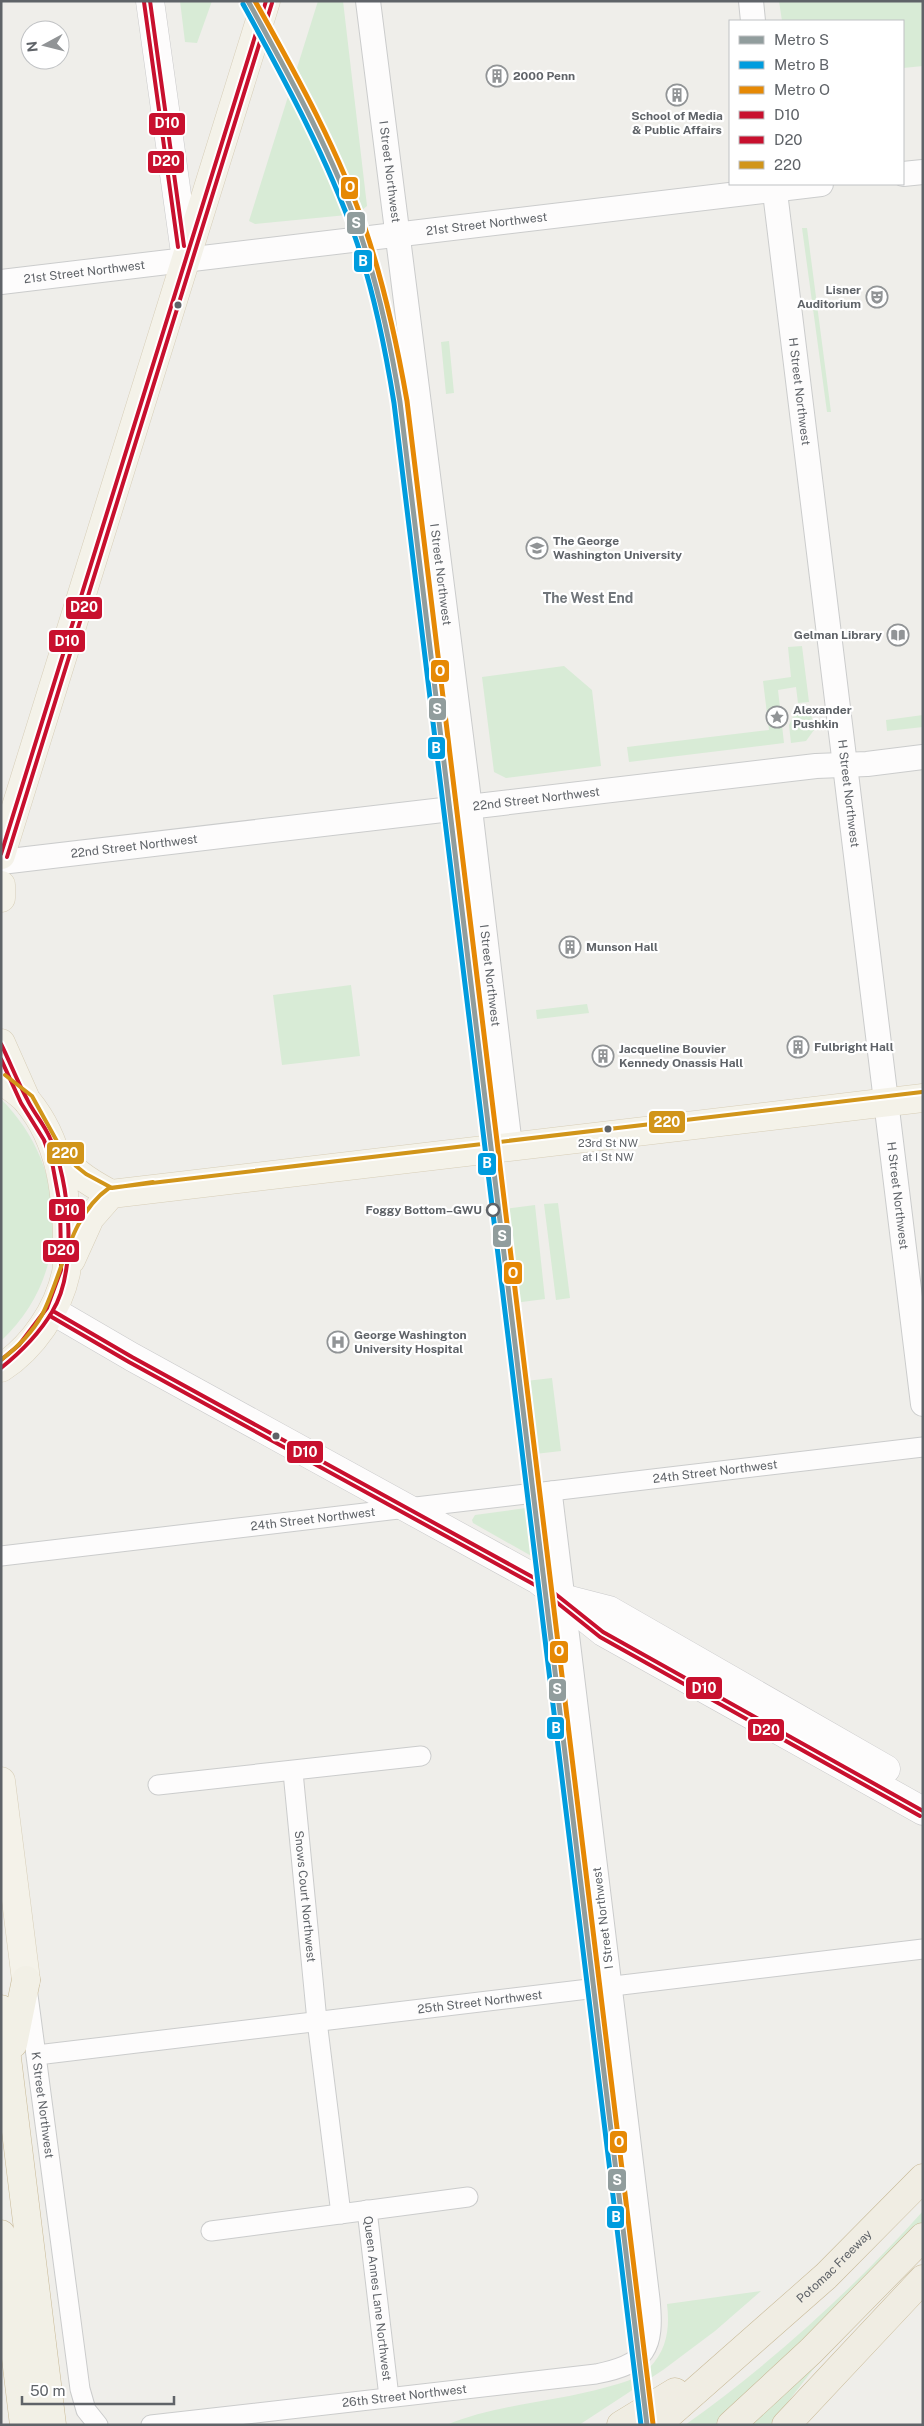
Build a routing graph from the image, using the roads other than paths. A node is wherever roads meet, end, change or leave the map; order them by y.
1 (150, 1) edge
2 (266, 1) edge
3 (368, 1) edge
4 (751, 1) edge
5 (753, 20) edge
6 (923, 172) edge
7 (904, 174) edge
8 (805, 185) edge
9 (774, 187) edge
10 (399, 234) junction
11 (186, 260) junction
12 (1, 282) edge
13 (923, 758) edge
14 (845, 764) junction
15 (469, 807) junction
16 (1, 856) edge
17 (1, 862) edge
18 (1, 885) edge
19 (1, 898) edge
20 (1, 1043) edge
21 (1, 1080) edge
22 (923, 1098) edge
23 (27, 1100) junction
24 (886, 1103) junction
25 (510, 1146) junction
26 (54, 1148) junction
27 (111, 1194) junction
28 (67, 1271) junction
29 (47, 1319) junction
30 (1, 1368) edge
31 (923, 1404) edge
32 (923, 1447) edge
33 (552, 1491) junction
34 (408, 1508) junction
35 (1, 1556) edge
36 (564, 1599) junction
37 (770, 1714) junction
38 (421, 1756) dead end
39 (293, 1772) junction
40 (1, 1781) edge
41 (158, 1785) dead end
42 (923, 1790) edge
43 (923, 1811) edge
44 (923, 1949) edge
45 (26, 1980) junction
46 (611, 1987) junction
47 (1, 2009) edge
48 (317, 2021) junction
49 (37, 2055) junction
50 (8, 2068) junction
51 (923, 2178) edge
52 (468, 2197) dead end
53 (367, 2210) junction
54 (341, 2214) junction
55 (211, 2231) dead end
56 (1, 2234) edge
57 (923, 2237) edge
58 (923, 2279) edge
59 (649, 2346) joint
60 (741, 2352) junction
61 (389, 2397) junction
62 (24, 2425) edge
63 (52, 2425) edge
64 (98, 2425) edge
65 (151, 2425) edge
66 (621, 2425) edge
67 (657, 2425) edge
68 (731, 2425) edge
69 (786, 2425) edge

1 - 11 main road
2 - 11 main road
3 - 10 street, I Street Northwest
4 - 5 street
6 - 7 street
8 - 9 street, 21st Street Northwest
9 - 10 street, 21st Street Northwest
9 - 14 street, H Street Northwest
10 - 11 street, 21st Street Northwest
10 - 15 street, I Street Northwest
11 - 12 street, 21st Street Northwest
11 - 16 main road
13 - 14 street, 22nd Street Northwest
14 - 15 street, 22nd Street Northwest
14 - 24 street, H Street Northwest
15 - 17 street, 22nd Street Northwest
15 - 25 street, I Street Northwest
18 - 19 main road
20 - 23 main road
21 - 23 main road
22 - 24 main road
23 - 26 main road
24 - 25 main road
24 - 31 street, H Street Northwest
25 - 27 main road
26 - 27 main road
26 - 28 main road
27 - 28 main road
28 - 29 main road
29 - 30 main road
29 - 34 main road
32 - 33 street, 24th Street Northwest
33 - 34 street, 24th Street Northwest
33 - 36 street, I Street Northwest
34 - 35 street, 24th Street Northwest
34 - 36 main road
36 - 37 main road
36 - 46 street, I Street Northwest
37 - 42 main road
37 - 43 main road
38 - 39 street
39 - 41 street
39 - 48 street, Snows Court Northwest
40 - 45 main road, K Street Northwest
44 - 46 street, 25th Street Northwest
45 - 49 street, K Street Northwest
45 - 50 highway
46 - 48 street, 25th Street Northwest
46 - 59 street, I Street Northwest
47 - 50 highway
48 - 49 street, 25th Street Northwest
48 - 54 street
49 - 64 street, K Street Northwest
50 - 63 highway
51 - 60 highway, Potomac Freeway
52 - 53 street
53 - 54 street, Queen Annes Lane Northwest
53 - 61 street, Queen Annes Lane Northwest
54 - 55 street, Queen Annes Lane Northwest
56 - 62 highway
57 - 68 highway
58 - 69 highway
59 - 61 street, 26th Street Northwest
60 - 66 highway
60 - 67 highway
61 - 65 street, 26th Street Northwest

